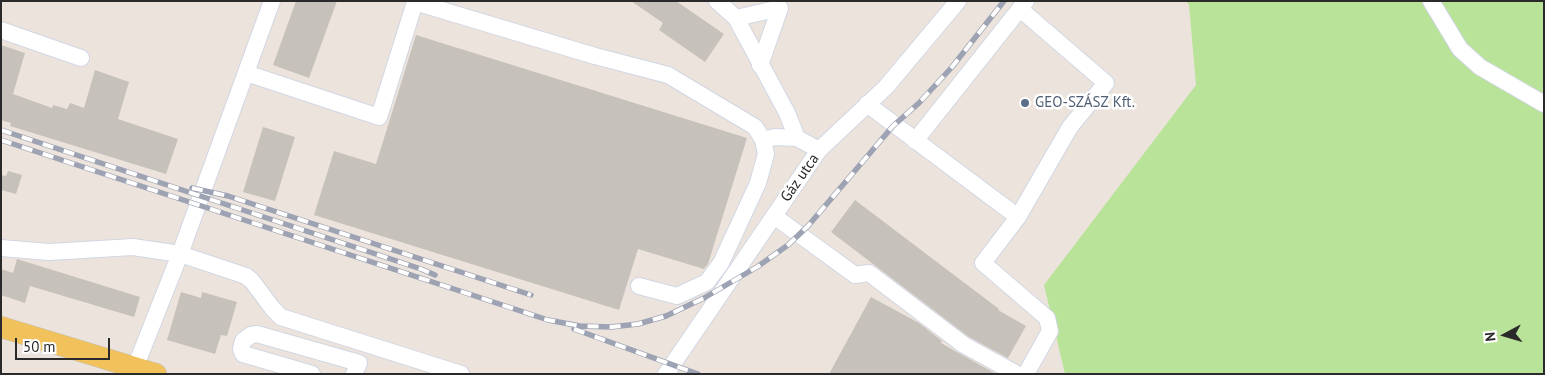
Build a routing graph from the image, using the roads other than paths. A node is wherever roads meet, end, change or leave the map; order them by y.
1 (272, 1) edge
2 (717, 1) edge
3 (958, 1) edge
4 (1431, 1) edge
5 (782, 4) edge
6 (1023, 5) edge
7 (736, 18) junction
8 (1, 30) edge
9 (81, 58) dead end
10 (760, 65) junction
11 (246, 73) junction
12 (867, 104) junction
13 (1544, 104) edge
14 (797, 138) junction
15 (763, 140) junction
16 (915, 141) junction
17 (819, 150) junction
18 (774, 216) junction
19 (1018, 217) junction
20 (1, 248) edge
21 (180, 254) junction
22 (639, 286) dead end
23 (1, 328) edge
24 (135, 368) junction
25 (156, 374) edge
26 (312, 374) edge
27 (354, 374) edge
28 (461, 374) edge
29 (666, 374) edge
30 (1016, 374) edge
31 (1026, 374) edge

1 - 11 street
2 - 7 street
3 - 12 street, Gáz utca
4 - 13 street
5 - 7 street
5 - 10 street
6 - 16 street
6 - 19 street
7 - 10 street
8 - 9 street
10 - 14 street
11 - 15 street
11 - 21 street
12 - 16 street
12 - 17 street, Gáz utca
14 - 15 street
14 - 17 street
15 - 22 street
16 - 19 street
17 - 18 street, Gáz utca
18 - 29 street, Gáz utca
18 - 30 street
19 - 31 street
20 - 21 street
21 - 24 street
21 - 28 street
23 - 24 main road
24 - 25 main road
26 - 27 street

